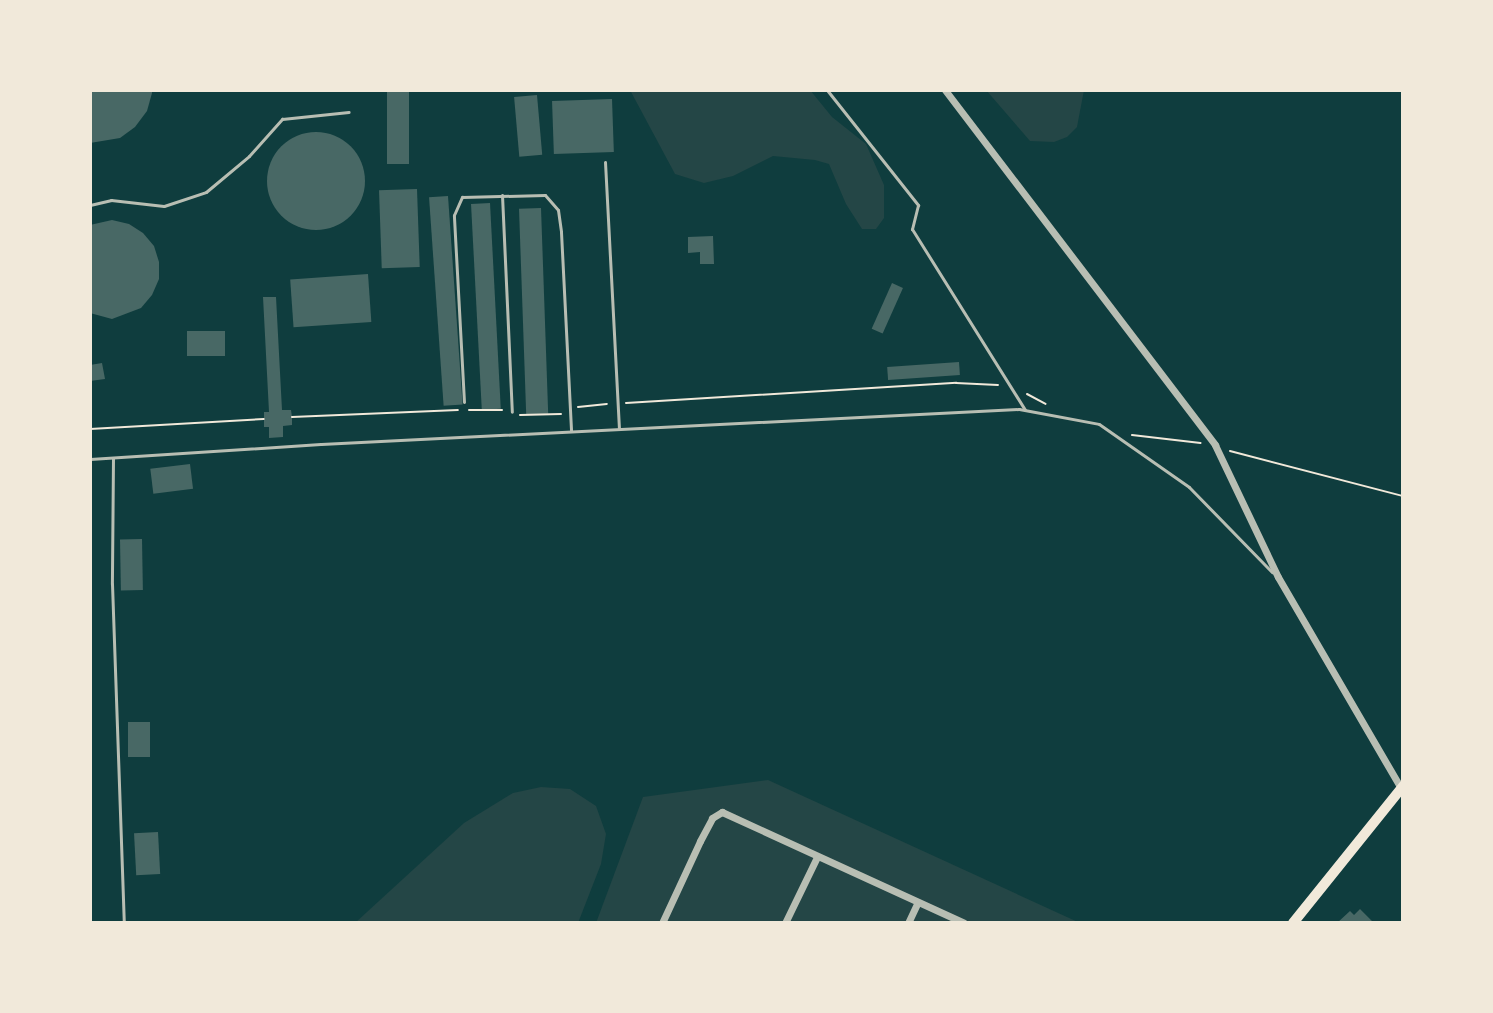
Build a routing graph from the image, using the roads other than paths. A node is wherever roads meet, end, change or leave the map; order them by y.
1 (827, 90) edge
2 (945, 90) edge
3 (349, 112) dead end
4 (605, 162) dead end
5 (502, 195) junction
6 (90, 205) edge
7 (464, 402) dead end
8 (1025, 410) junction
9 (512, 412) road end
10 (619, 429) junction
11 (571, 431) junction
12 (113, 458) junction
13 (90, 459) edge
14 (1278, 577) junction
15 (1402, 789) edge
16 (817, 857) junction
17 (918, 902) junction
18 (124, 923) edge
19 (662, 923) edge
20 (785, 923) edge
21 (908, 923) edge
22 (964, 923) edge
23 (1293, 923) edge

1 - 8 lane
2 - 14 street
3 - 6 lane
4 - 10 lane
5 - 7 lane
5 - 9 lane
5 - 11 lane
8 - 10 lane
8 - 14 lane
10 - 11 lane
11 - 12 lane
12 - 13 lane
12 - 18 lane
14 - 15 street
15 - 23 main road
16 - 17 street
16 - 19 street
16 - 20 street
17 - 21 street
17 - 22 street

